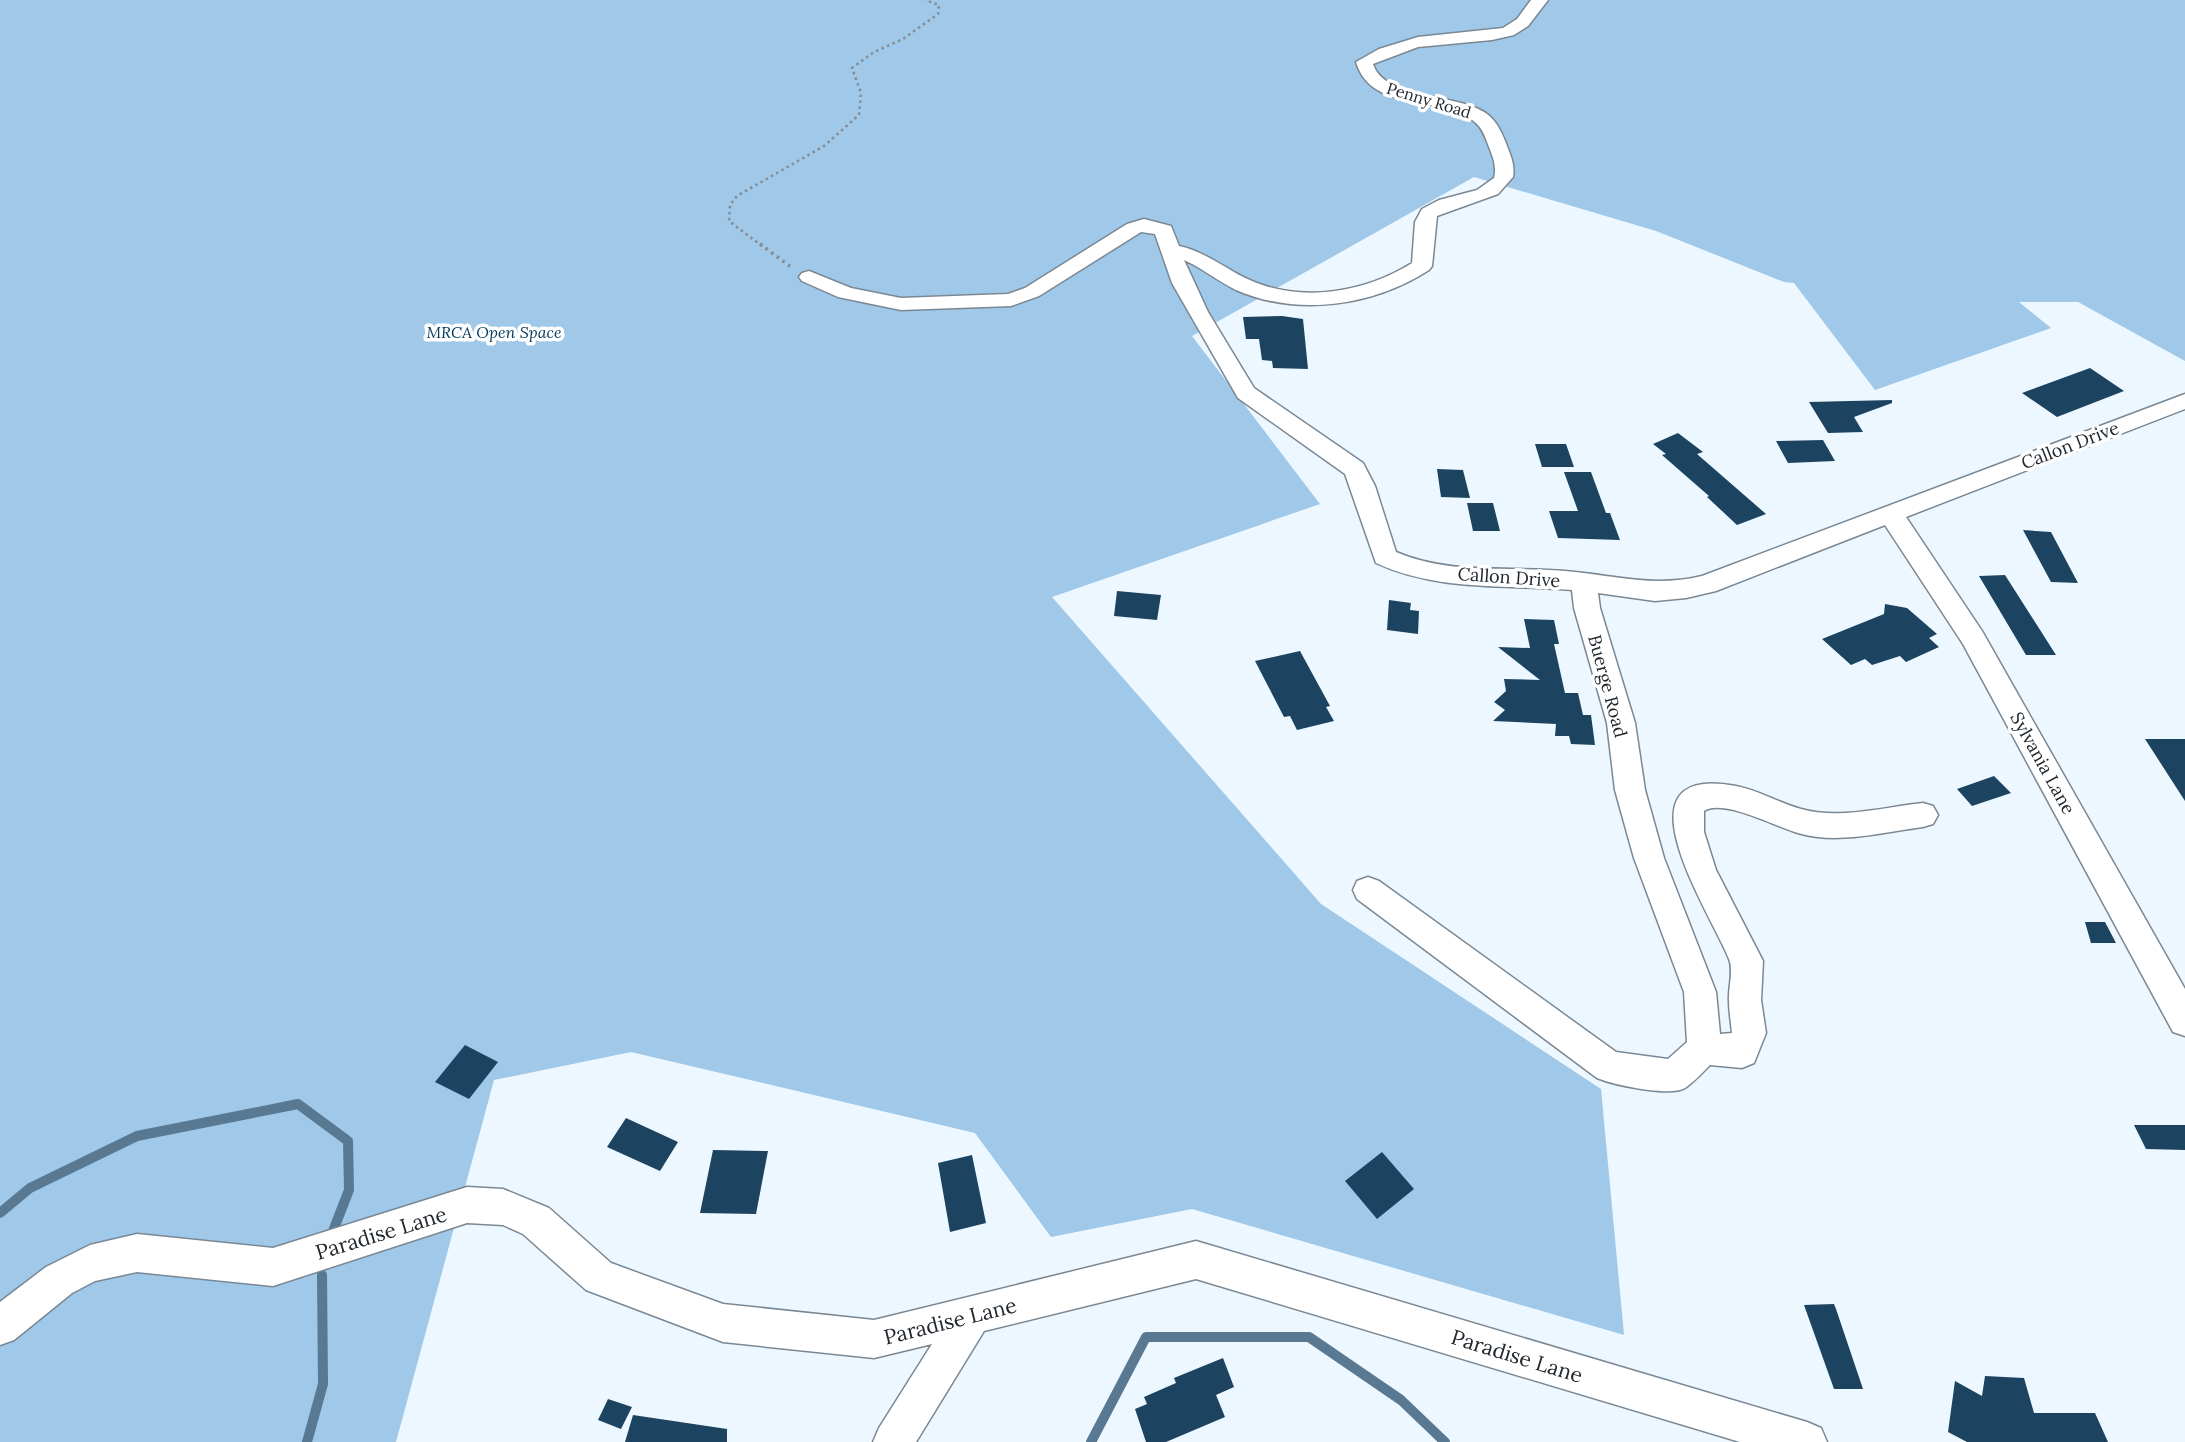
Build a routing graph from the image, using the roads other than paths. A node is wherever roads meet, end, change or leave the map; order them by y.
1 (1540, 0) edge
2 (1172, 251) junction
3 (810, 277) road end
4 (2185, 401) edge
5 (1890, 513) junction
6 (1584, 582) junction
7 (1923, 815) dead end
8 (1368, 890) dead end
9 (2185, 1021) edge
10 (1704, 1048) junction
11 (972, 1315) junction
12 (0, 1326) edge
13 (893, 1442) edge
14 (1807, 1442) edge

1 - 2 street, Penny Road
2 - 3 street, Callon Drive
2 - 6 street, Callon Drive
4 - 5 street, Callon Drive
5 - 6 street, Callon Drive
5 - 9 street, Sylvania Lane
6 - 10 street, Buerge Road
7 - 10 street
8 - 10 street
11 - 12 street, Paradise Lane
11 - 13 street
11 - 14 street, Paradise Lane

